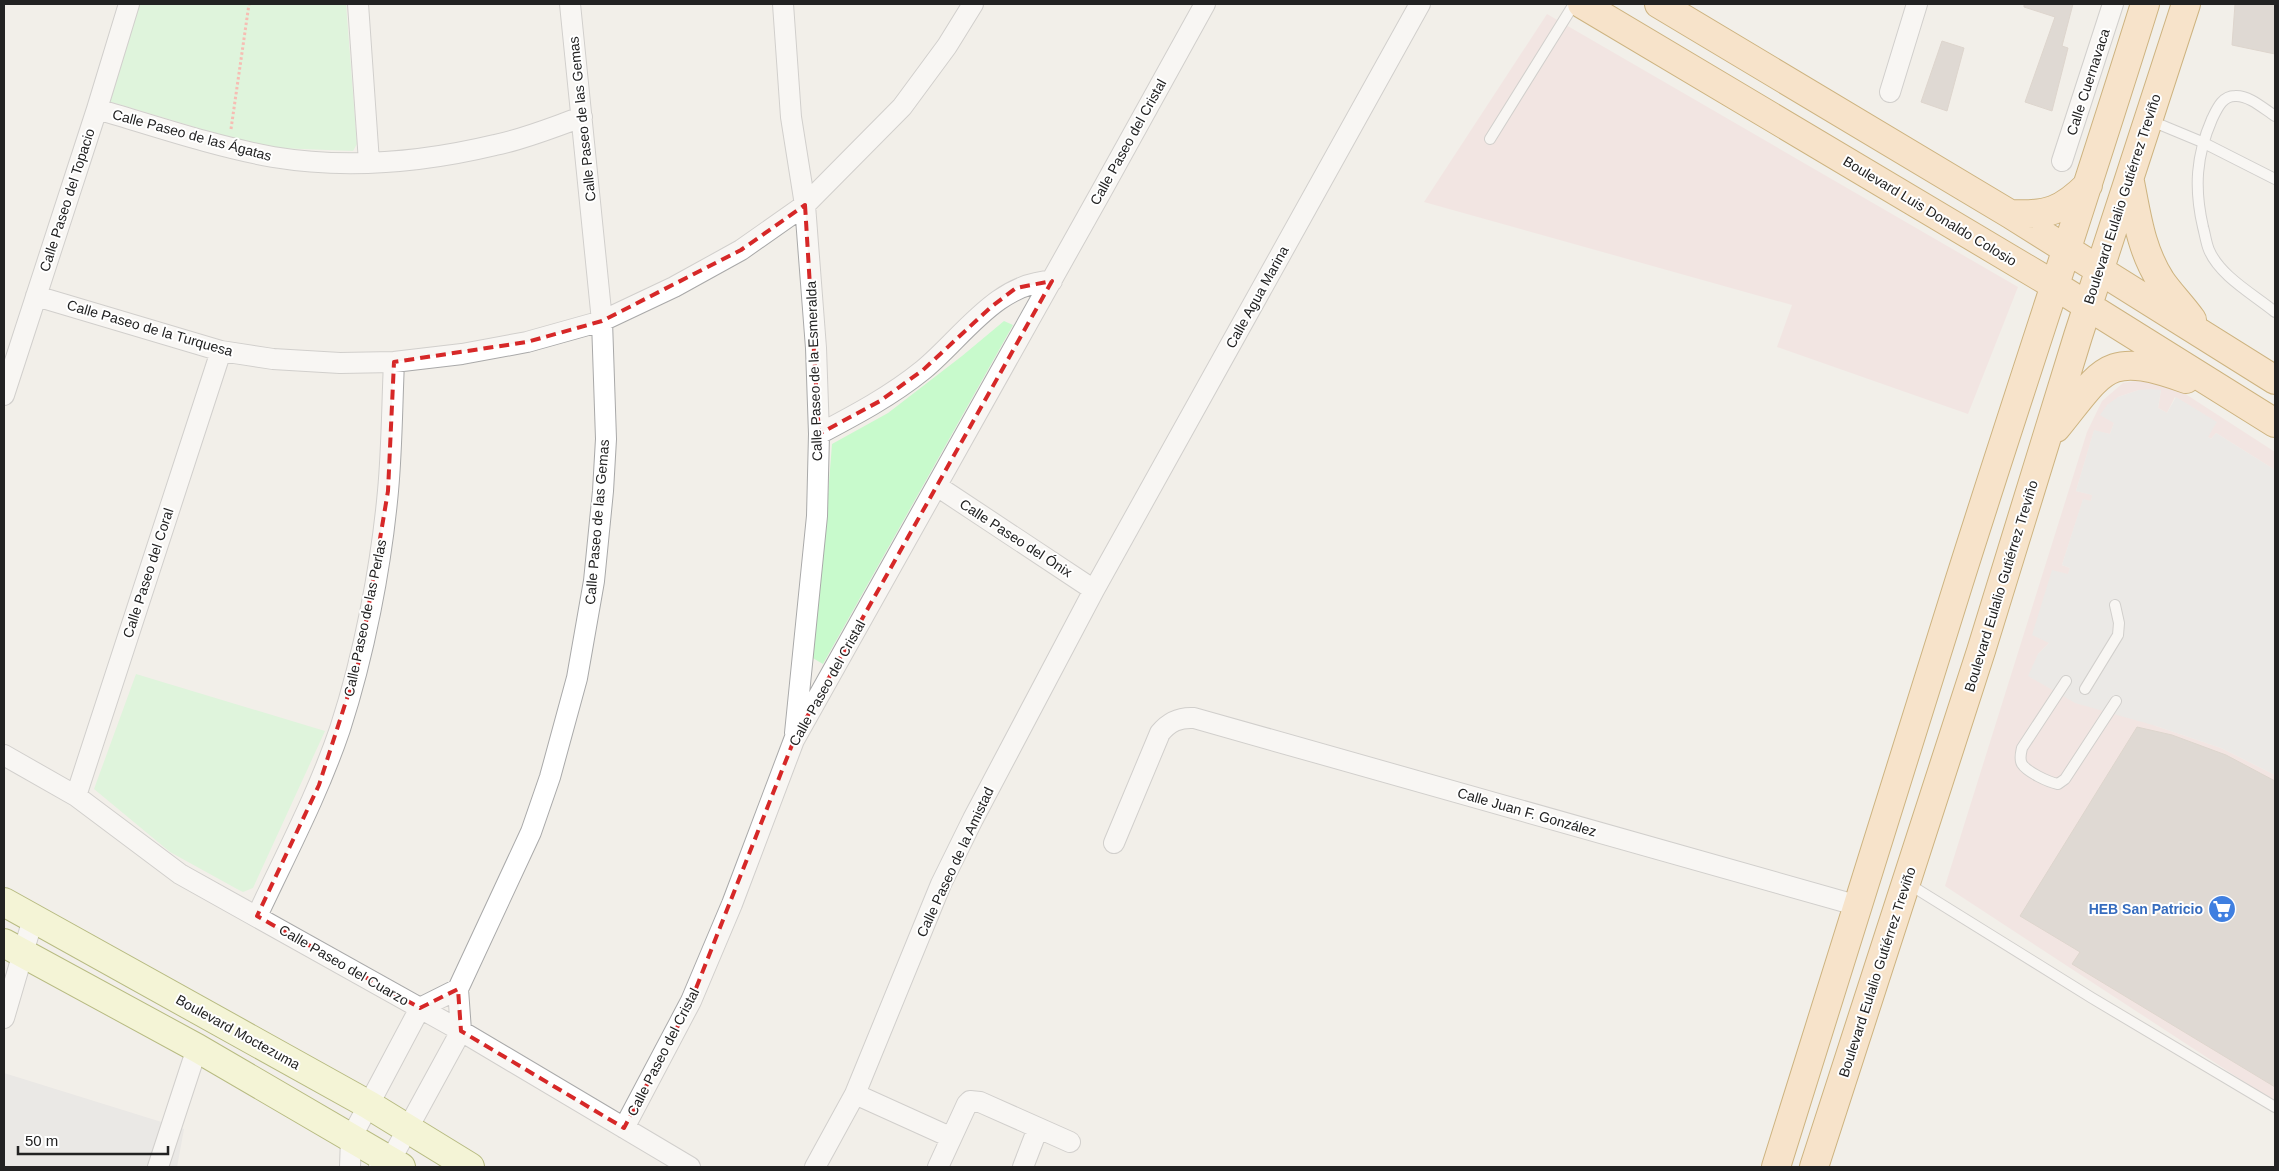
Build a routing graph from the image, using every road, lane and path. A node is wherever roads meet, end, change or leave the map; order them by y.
1 (129, 4) edge
2 (249, 4) edge
3 (358, 4) edge
4 (570, 4) edge
5 (783, 4) edge
6 (973, 4) edge
7 (1204, 4) edge
8 (1420, 4) edge
9 (1574, 4) edge
10 (1582, 4) edge
11 (1659, 4) edge
12 (1917, 4) edge
13 (2113, 4) edge
14 (2145, 4) edge
15 (2186, 4) edge
16 (1890, 92) dead end
17 (97, 109) junction
18 (2275, 116) edge
19 (582, 117) junction
20 (2148, 119) junction
21 (231, 133) dead end
22 (1490, 139) dead end
23 (2202, 142) junction
24 (2062, 161) dead end
25 (368, 162) junction
26 (2129, 179) junction
27 (2275, 179) edge
28 (2089, 184) junction
29 (805, 205) junction
30 (2010, 214) junction
31 (2066, 250) junction
32 (2099, 269) junction
33 (1052, 281) junction
34 (2054, 284) junction
35 (36, 296) junction
36 (2088, 305) junction
37 (2275, 312) edge
38 (602, 321) junction
39 (2201, 334) junction
40 (221, 350) junction
41 (394, 362) junction
42 (2275, 380) edge
43 (4, 395) edge
44 (2235, 397) junction
45 (2275, 423) edge
46 (819, 434) junction
47 (2046, 438) junction
48 (937, 486) junction
49 (1094, 590) junction
50 (2115, 605) dead end
51 (1979, 659) junction
52 (1930, 676) junction
53 (2066, 681) dead end
54 (2085, 689) dead end
55 (2116, 701) dead end
56 (794, 740) junction
57 (4, 755) edge
58 (76, 796) junction
59 (1114, 843) dead end
60 (1906, 883) junction
61 (4, 902) edge
62 (1859, 906) junction
63 (256, 916) junction
64 (34, 919) junction
65 (14, 948) edge
66 (458, 989) junction
67 (420, 1008) junction
68 (4, 1018) edge
69 (461, 1031) junction
70 (197, 1048) junction
71 (854, 1094) junction
72 (369, 1105) junction
73 (2275, 1108) edge
74 (624, 1128) junction
75 (1038, 1128) junction
76 (407, 1129) junction
77 (950, 1137) junction
78 (351, 1138) junction
79 (1070, 1142) dead end
80 (390, 1165) edge
81 (158, 1167) edge
82 (350, 1167) edge
83 (470, 1167) edge
84 (690, 1167) edge
85 (815, 1167) edge
86 (938, 1167) edge
87 (1022, 1167) edge
88 (1776, 1167) edge
89 (1814, 1167) edge

1 - 17 street, Calle Paseo del Topacio
2 - 21 path
3 - 25 street
4 - 19 street, Calle Paseo de las Gemas
5 - 29 street, Calle Paseo de la Esmeralda
6 - 29 street, Calle Paseo de la Turquesa
7 - 33 street, Calle Paseo del Cristal
8 - 49 street, Calle Agua Marina
9 - 22 lane
10 - 34 main road, Boulevard Luis Donaldo Colosio
11 - 30 main road
12 - 16 street
13 - 24 street, Calle Cuernavaca
14 - 28 main road
15 - 20 main road, Boulevard Eulalio Gutiérrez Treviño
17 - 25 street, Calle Paseo de las Ágatas
17 - 35 street, Calle Paseo del Topacio
18 - 23 lane
19 - 25 street, Calle Paseo de las Ágatas
19 - 38 street, Calle Paseo de las Gemas
20 - 23 lane
20 - 26 main road, Boulevard Eulalio Gutiérrez Treviño
23 - 27 lane
23 - 37 lane
26 - 32 main road, Boulevard Eulalio Gutiérrez Treviño
26 - 39 main road
28 - 30 main road
28 - 31 main road
29 - 38 street, Calle Paseo de la Turquesa
29 - 46 street, Calle Paseo de la Esmeralda
30 - 31 main road
31 - 32 main road
31 - 34 main road
32 - 36 main road, Boulevard Eulalio Gutiérrez Treviño
32 - 39 main road
33 - 46 street
33 - 48 street, Calle Paseo del Cristal
34 - 36 main road, Boulevard Luis Donaldo Colosio
34 - 52 main road
35 - 40 street, Calle Paseo de la Turquesa
35 - 43 street, Calle Paseo del Topacio
36 - 44 main road, Boulevard Luis Donaldo Colosio
36 - 47 main road, Boulevard Eulalio Gutiérrez Treviño
38 - 41 street, Calle Paseo de la Turquesa
38 - 66 street, Calle Paseo de las Gemas
39 - 42 main road
40 - 41 street, Calle Paseo de la Turquesa
40 - 58 street, Calle Paseo del Coral
41 - 63 street, Calle Paseo de las Perlas
44 - 45 main road, Boulevard Luis Donaldo Colosio
44 - 47 main road
46 - 56 street, Calle Paseo de la Esmeralda
47 - 51 main road, Boulevard Eulalio Gutiérrez Treviño
48 - 49 street, Calle Paseo del Ónix
48 - 56 street, Calle Paseo del Cristal
49 - 71 street, Calle Paseo de la Amistad
50 - 54 lane
51 - 52 main road
51 - 60 main road, Boulevard Eulalio Gutiérrez Treviño
52 - 62 main road
53 - 55 lane
56 - 74 street, Calle Paseo del Cristal
57 - 58 street, Calle Paseo del Cuarzo
58 - 63 street, Calle Paseo del Cuarzo
59 - 62 street, Calle Juan F. González
60 - 73 lane
60 - 89 main road, Boulevard Eulalio Gutiérrez Treviño
61 - 64 main road, Boulevard Moctezuma
62 - 88 main road
63 - 67 street, Calle Paseo del Cuarzo
64 - 65 street
64 - 72 main road, Boulevard Moctezuma
65 - 68 street
65 - 70 main road
66 - 67 street
66 - 69 street, Calle Paseo de las Gemas
67 - 69 street, Calle Paseo del Cuarzo
67 - 72 street
69 - 74 street, Calle Paseo del Cuarzo
69 - 76 street
70 - 78 main road
70 - 81 street
71 - 77 street
71 - 85 street, Calle Paseo de la Amistad
72 - 76 main road, Boulevard Moctezuma
72 - 78 street
74 - 84 street, Calle Paseo del Cuarzo
75 - 77 street
75 - 79 street
75 - 87 street
76 - 80 street
76 - 83 main road, Boulevard Moctezuma
77 - 86 street
78 - 80 main road
78 - 82 street

